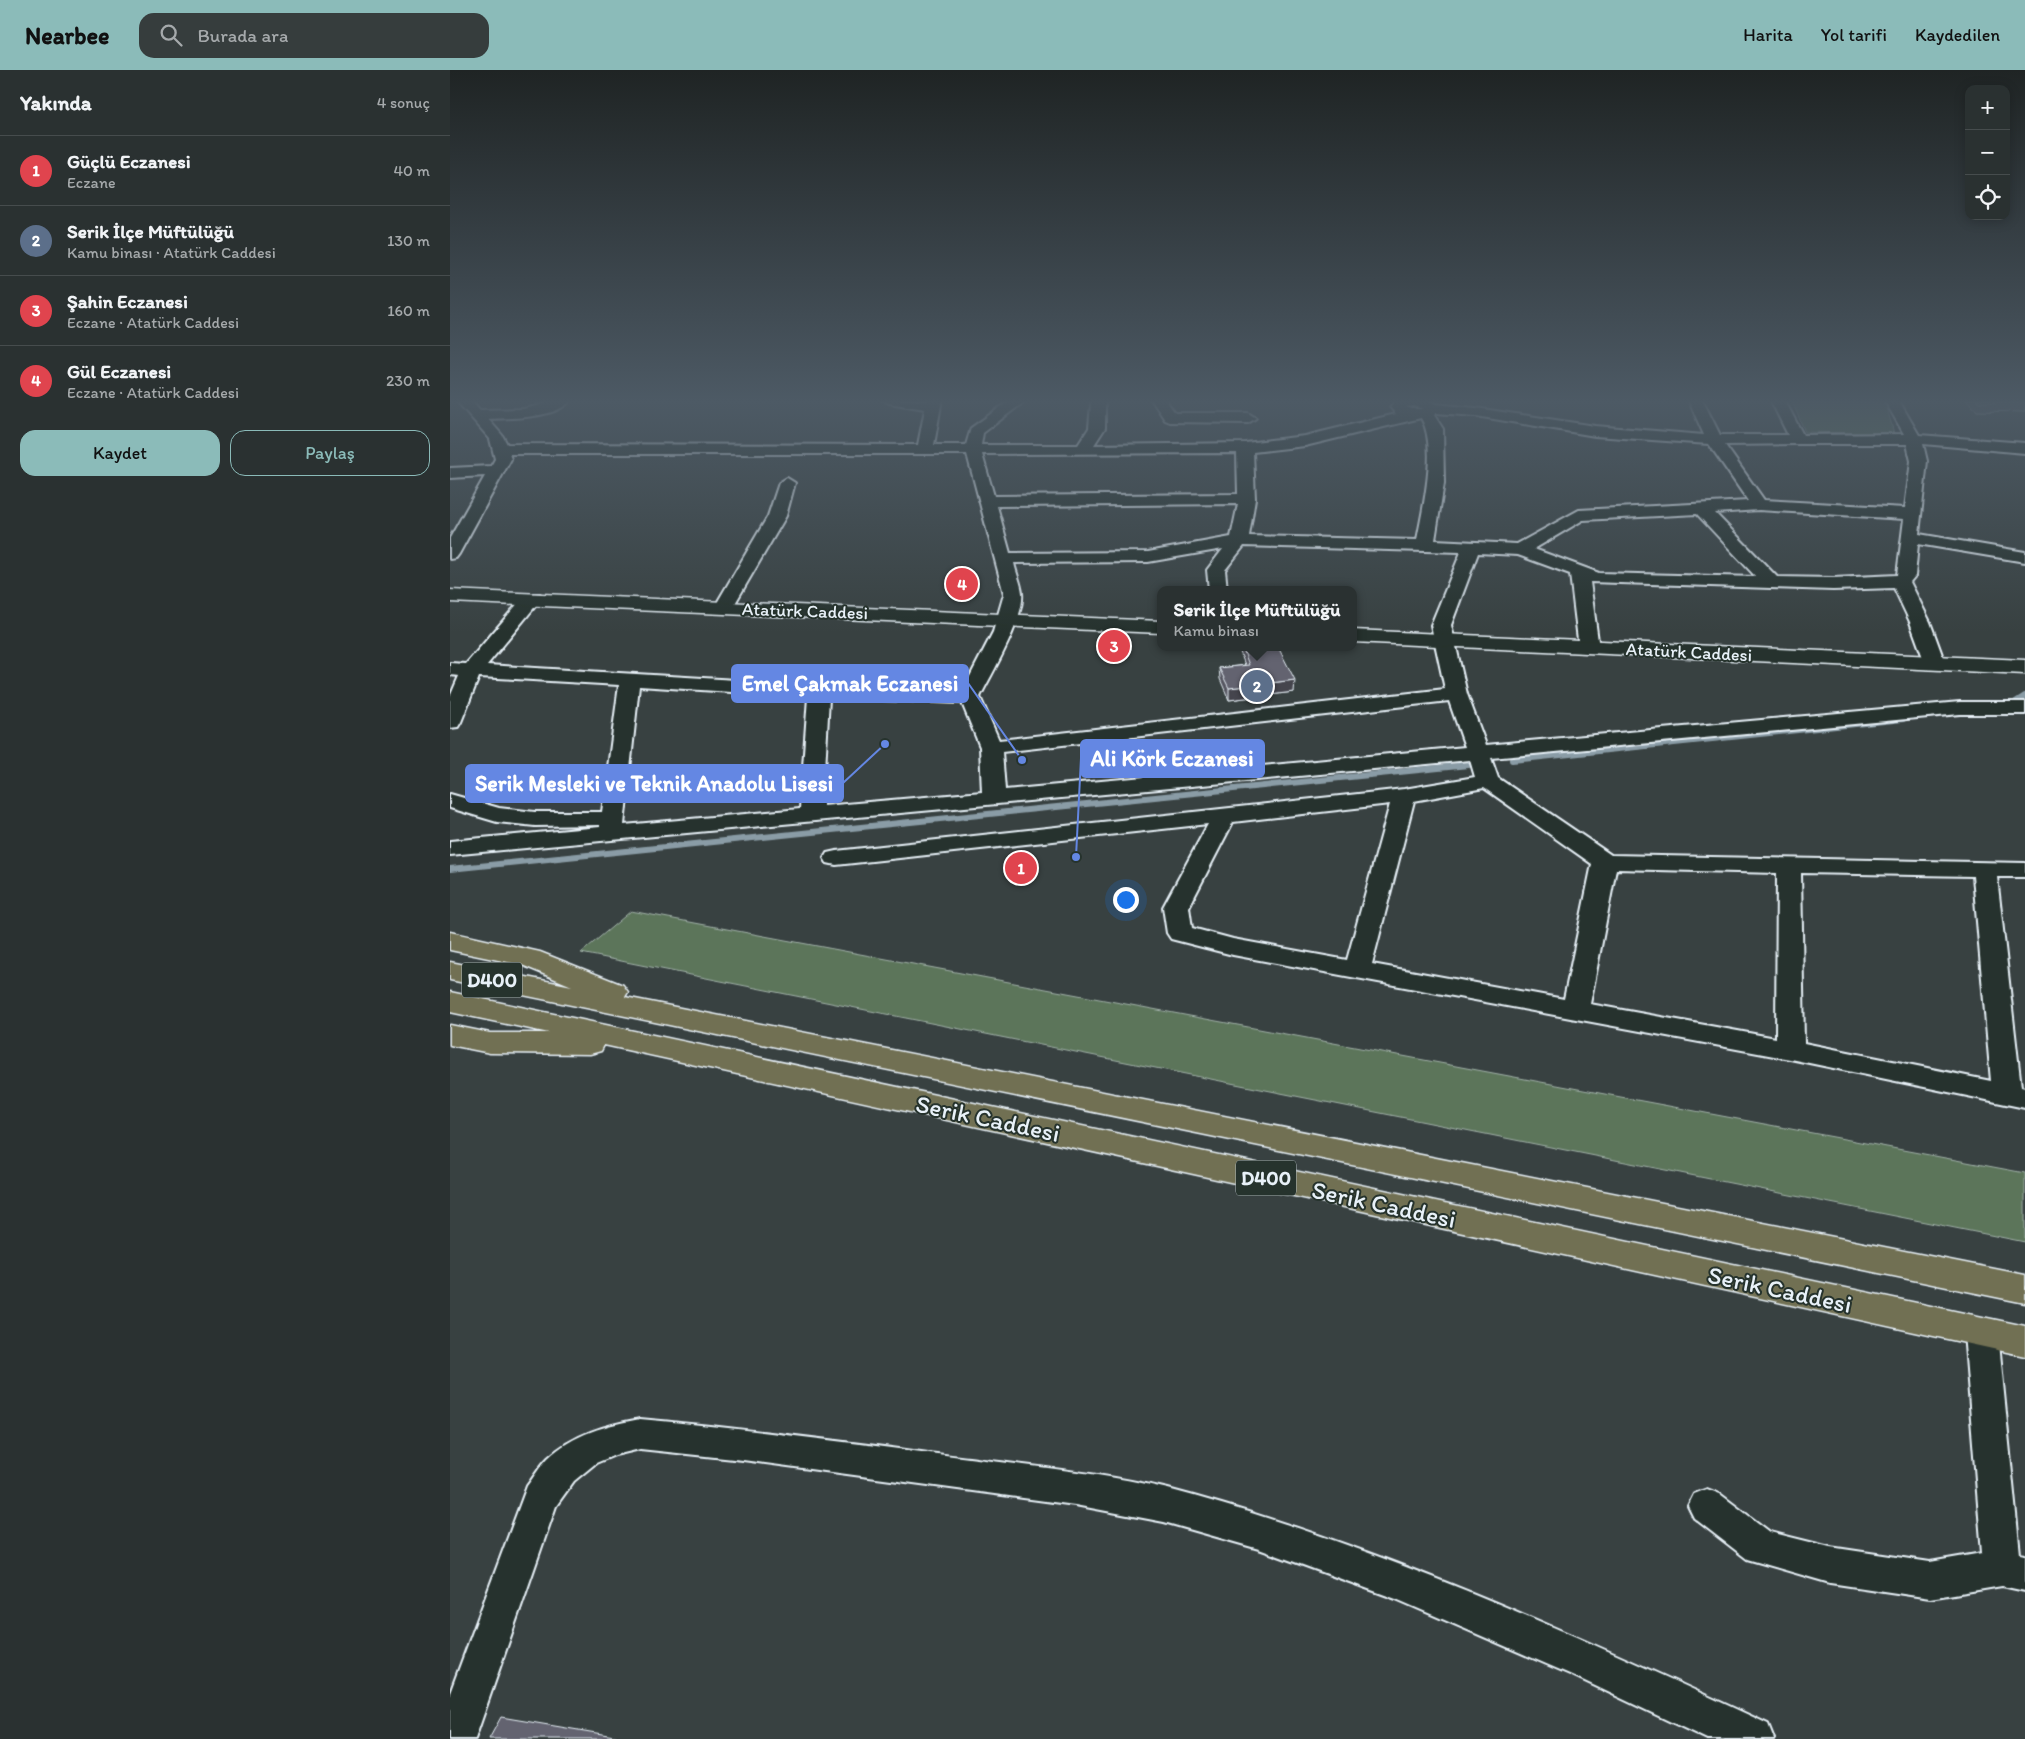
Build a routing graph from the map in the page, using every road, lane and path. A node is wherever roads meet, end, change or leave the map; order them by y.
1 (493, 477) edge
2 (981, 477) edge
3 (1248, 477) edge
4 (1436, 477) edge
5 (1740, 477) edge
6 (1917, 477) edge
7 (787, 483) dead end
8 (1247, 498) junction
9 (987, 501) junction
10 (1759, 505) junction
11 (1701, 508) junction
12 (1913, 514) junction
13 (468, 522) junction
14 (450, 524) edge
15 (1910, 538) junction
16 (1239, 541) junction
17 (1425, 545) junction
18 (1472, 547) junction
19 (1520, 550) junction
20 (450, 554) edge
21 (2025, 557) edge
22 (1004, 558) junction
23 (1579, 571) junction
24 (1771, 582) junction
25 (1901, 582) junction
26 (1218, 586) edge
27 (450, 596) edge
28 (533, 598) junction
29 (723, 608) junction
30 (1006, 620) junction
31 (1157, 627) edge
32 (1357, 636) edge
33 (1443, 640) junction
34 (1589, 648) junction
35 (1935, 663) junction
36 (2025, 667) edge
37 (450, 669) edge
38 (472, 670) junction
39 (630, 680) junction
40 (819, 691) junction
41 (1457, 694) junction
42 (970, 697) junction
43 (2025, 708) edge
44 (450, 722) edge
45 (991, 748) junction
46 (1479, 752) junction
47 (1488, 781) junction
48 (1404, 796) junction
49 (994, 797) junction
50 (450, 801) edge
51 (811, 814) junction
52 (1225, 815) junction
53 (611, 824) junction
54 (450, 848) edge
55 (836, 858) dead end
56 (1605, 862) junction
57 (1790, 865) junction
58 (1984, 869) junction
59 (2025, 870) edge
60 (450, 941) edge
61 (1357, 970) junction
62 (450, 971) edge
63 (450, 1002) edge
64 (1574, 1010) junction
65 (667, 1016) junction
66 (450, 1035) edge
67 (644, 1044) junction
68 (1790, 1050) junction
69 (2016, 1096) edge
70 (2025, 1289) edge
71 (1981, 1333) junction
72 (2025, 1342) edge
73 (1707, 1506) dead end
74 (2013, 1570) edge
75 (454, 1739) edge
76 (1753, 1739) edge

1 - 13 street
2 - 9 street
3 - 8 street
4 - 17 street
5 - 10 street
6 - 12 street
7 - 29 street
8 - 9 street
8 - 16 street
9 - 22 street
10 - 11 street
10 - 12 street
11 - 19 street
11 - 24 street
12 - 15 street
13 - 14 street
13 - 20 street
15 - 21 street
15 - 25 street
16 - 17 street
16 - 22 street
16 - 26 street
17 - 18 street
18 - 19 street
18 - 33 street
19 - 23 street
22 - 30 street
23 - 24 street
23 - 34 street
24 - 25 street
25 - 35 street
27 - 28 main road, Atatürk Caddesi
28 - 29 main road, Atatürk Caddesi
28 - 38 street
29 - 30 main road, Atatürk Caddesi
30 - 31 main road, Atatürk Caddesi
30 - 42 street
32 - 33 main road, Atatürk Caddesi
33 - 34 main road, Atatürk Caddesi
33 - 41 street
34 - 35 main road, Atatürk Caddesi
35 - 36 main road, Atatürk Caddesi
37 - 38 street
38 - 39 street
38 - 44 street
39 - 40 street
39 - 53 street
40 - 42 street
40 - 51 street
41 - 45 street
41 - 46 street
42 - 45 street
43 - 46 street
45 - 49 street
46 - 47 street
46 - 49 street
47 - 48 street
47 - 56 street
48 - 52 street
48 - 61 street
49 - 51 street
50 - 53 street
51 - 53 street
52 - 55 street
52 - 61 street
53 - 54 street
56 - 57 street
56 - 64 street
57 - 58 street
57 - 68 street
58 - 59 street
58 - 69 street
60 - 65 highway
61 - 64 street
62 - 65 highway, Serik Caddesi / D400
63 - 67 highway, Serik Caddesi / D400
64 - 68 street
65 - 70 highway, Serik Caddesi / D400
66 - 67 highway
67 - 71 highway, Serik Caddesi / D400
68 - 69 street
71 - 72 highway, Serik Caddesi / D400
71 - 74 street
73 - 74 street
75 - 76 street

